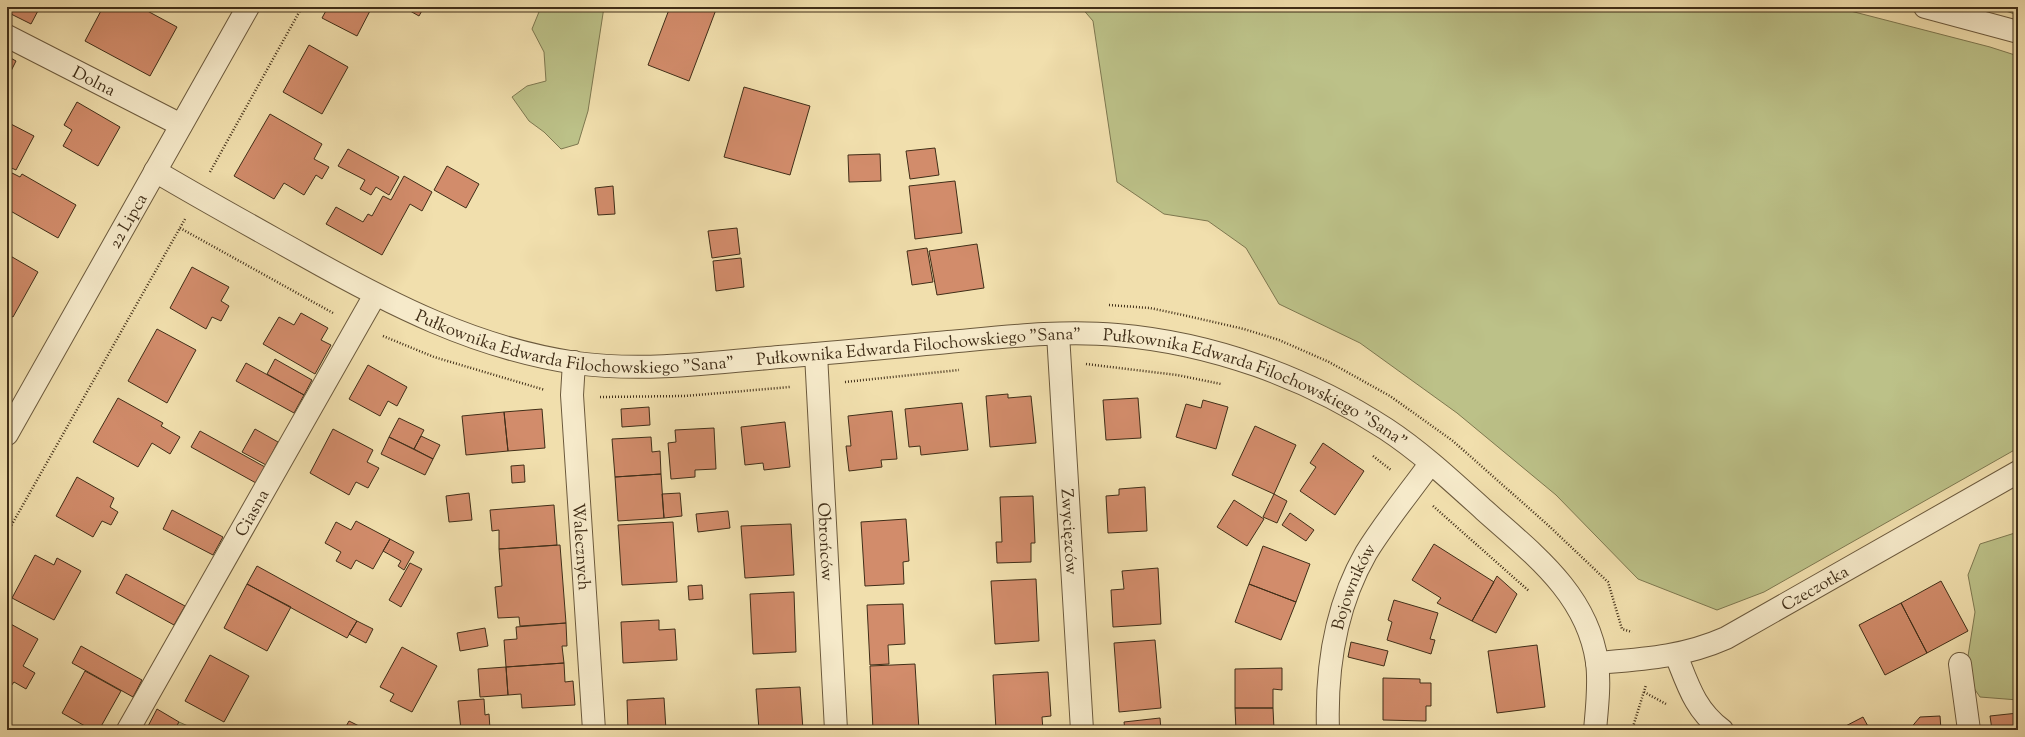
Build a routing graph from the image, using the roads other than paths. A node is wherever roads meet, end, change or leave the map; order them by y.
1 (248, 7) edge
2 (1925, 7) edge
3 (2018, 32) edge
4 (7, 36) edge
5 (181, 126) junction
6 (155, 171) junction
7 (375, 295) junction
8 (1058, 334) junction
9 (816, 354) junction
10 (574, 362) junction
11 (7, 434) edge
12 (1430, 464) junction
13 (2018, 472) edge
14 (1676, 655) junction
15 (1597, 662) junction
16 (1960, 664) dead end
17 (128, 730) edge
18 (594, 730) edge
19 (836, 730) edge
20 (1082, 730) edge
21 (1328, 730) edge
22 (1595, 730) edge
23 (1722, 730) edge
24 (1968, 730) edge

1 - 5 street, 22 Lipca
2 - 3 street
4 - 5 street, Dolna
5 - 6 street, 22 Lipca
6 - 7 street, Pułkownika Edwarda Filochowskiego "Sana"
6 - 11 street, 22 Lipca
7 - 10 street, Pułkownika Edwarda Filochowskiego "Sana"
7 - 17 street, Ciasna
8 - 9 street, Pułkownika Edwarda Filochowskiego "Sana"
8 - 12 street, Pułkownika Edwarda Filochowskiego "Sana"
8 - 20 street, Zwycięzców
9 - 10 street, Pułkownika Edwarda Filochowskiego "Sana"
9 - 19 street, Obrońców
10 - 18 street, Walecznych
12 - 15 street, Pułkownika Edwarda Filochowskiego "Sana"
12 - 21 street, Bojowników
13 - 14 street, Czeczotka
14 - 15 street, Czeczotka
14 - 23 street
15 - 22 street, Pułkownika Edwarda Filochowskiego "Sana"
16 - 24 street

